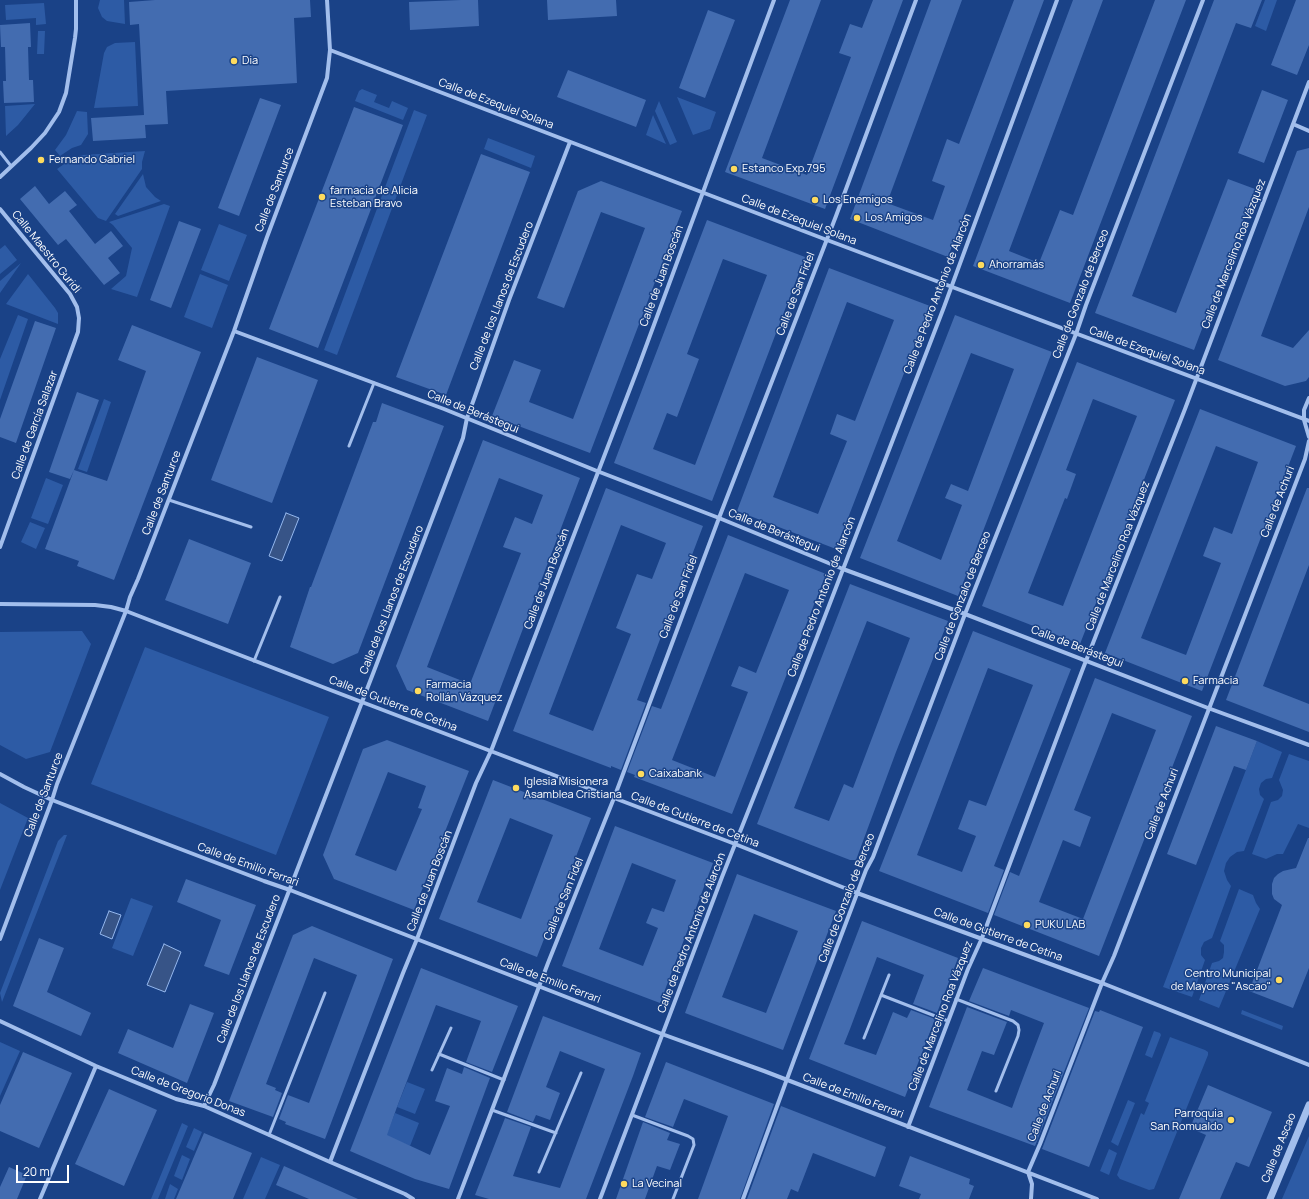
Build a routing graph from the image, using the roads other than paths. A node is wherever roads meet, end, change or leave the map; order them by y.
1 (76, 0) edge
2 (327, 0) edge
3 (774, 0) edge
4 (916, 0) edge
5 (1057, 0) edge
6 (1202, 0) edge
7 (330, 50) junction
8 (1309, 82) edge
9 (1293, 124) junction
10 (1309, 131) edge
11 (570, 142) junction
12 (0, 152) edge
13 (11, 166) junction
14 (0, 176) edge
15 (703, 193) junction
16 (0, 208) edge
17 (826, 240) junction
18 (951, 286) junction
19 (77, 307) joint
20 (234, 331) junction
21 (1076, 334) junction
22 (1197, 378) junction
23 (374, 383) junction
24 (1309, 398) edge
25 (467, 418) junction
26 (1307, 420) edge
27 (1309, 436) edge
28 (1309, 441) edge
29 (349, 446) dead end
30 (597, 471) junction
31 (169, 500) junction
32 (719, 518) junction
33 (251, 527) dead end
34 (0, 547) edge
35 (843, 569) junction
36 (280, 597) dead end
37 (0, 604) edge
38 (126, 611) junction
39 (965, 614) junction
40 (254, 661) junction
41 (1086, 661) junction
42 (362, 702) junction
43 (1208, 708) junction
44 (1309, 745) edge
45 (491, 752) junction
46 (0, 774) edge
47 (614, 798) junction
48 (52, 800) junction
49 (735, 844) junction
50 (290, 890) junction
51 (857, 893) junction
52 (982, 938) junction
53 (0, 939) edge
54 (417, 939) junction
55 (889, 975) dead end
56 (1102, 983) junction
57 (540, 986) junction
58 (325, 993) dead end
59 (881, 995) junction
60 (956, 998) junction
61 (0, 1021) edge
62 (948, 1021) junction
63 (451, 1028) dead end
64 (662, 1034) junction
65 (864, 1038) dead end
66 (439, 1054) junction
67 (1309, 1065) edge
68 (96, 1066) junction
69 (432, 1070) dead end
70 (581, 1074) dead end
71 (504, 1080) junction
72 (787, 1080) junction
73 (996, 1091) dead end
74 (1309, 1105) edge
75 (204, 1106) junction
76 (492, 1110) junction
77 (632, 1115) junction
78 (908, 1127) junction
79 (556, 1133) junction
80 (269, 1135) junction
81 (330, 1162) junction
82 (539, 1172) dead end
83 (1028, 1172) junction
84 (40, 1199) edge
85 (413, 1199) edge
86 (458, 1199) edge
87 (600, 1199) edge
88 (673, 1199) edge
89 (743, 1199) edge
90 (1031, 1199) edge
91 (1097, 1199) edge
92 (1270, 1199) edge

1 - 13 street
2 - 7 street
3 - 15 street, Calle de Juan Boscán
4 - 17 street, Calle de San Fidel
5 - 18 street, Calle de Pedro Antonio de Alarcón
6 - 21 street, Calle de Gonzalo de Berceo
7 - 11 street, Calle de Ezequiel Solana
7 - 20 street, Calle de Santurce
8 - 9 street, Calle de Marcelino Roa Vázquez
9 - 10 street
9 - 22 street, Calle de Marcelino Roa Vázquez
11 - 15 street, Calle de Ezequiel Solana
11 - 25 street, Calle de los Llanos de Escudero
12 - 13 lane
13 - 14 street
15 - 17 street, Calle de Ezequiel Solana
15 - 30 street, Calle de Juan Boscán
16 - 19 street, Calle Maestro Guridi
17 - 18 street, Calle de Ezequiel Solana
17 - 32 street, Calle de San Fidel
18 - 21 street, Calle de Ezequiel Solana
18 - 35 street, Calle de Pedro Antonio de Alarcón
19 - 34 street, Calle de García Salazar
20 - 23 street, Calle de Berástegui
20 - 31 street, Calle de Santurce
21 - 22 street, Calle de Ezequiel Solana
21 - 39 street, Calle de Gonzalo de Berceo
22 - 26 street, Calle de Ezequiel Solana
22 - 41 street, Calle de Marcelino Roa Vázquez
23 - 25 street, Calle de Berástegui
23 - 29 lane
24 - 26 street
25 - 30 street, Calle de Berástegui
25 - 42 street, Calle de los Llanos de Escudero
26 - 27 street
28 - 43 street, Calle de Achuri
30 - 32 street, Calle de Berástegui
30 - 45 street, Calle de Juan Boscán
31 - 33 lane
31 - 38 street, Calle de Santurce
32 - 35 street, Calle de Berástegui
32 - 47 street, Calle de San Fidel
35 - 39 street, Calle de Berástegui
35 - 49 street, Calle de Pedro Antonio de Alarcón
36 - 40 lane
37 - 38 street, Calle de Gutierre de Cetina
38 - 40 street, Calle de Gutierre de Cetina
38 - 48 street, Calle de Santurce
39 - 41 street, Calle de Berástegui
39 - 51 street, Calle de Gonzalo de Berceo
40 - 42 street, Calle de Gutierre de Cetina
41 - 43 street, Calle de Berástegui
41 - 52 street, Calle de Marcelino Roa Vázquez
42 - 45 street, Calle de Gutierre de Cetina
42 - 50 street, Calle de los Llanos de Escudero
43 - 44 street, Calle de Berástegui
43 - 56 street, Calle de Achuri
45 - 47 street, Calle de Gutierre de Cetina
45 - 54 street, Calle de Juan Boscán
46 - 48 street, Calle de Emilio Ferrari
47 - 49 street, Calle de Gutierre de Cetina
47 - 57 street, Calle de San Fidel
48 - 50 street, Calle de Emilio Ferrari
48 - 53 street, Calle de Santurce
49 - 51 street, Calle de Gutierre de Cetina
49 - 64 street, Calle de Pedro Antonio de Alarcón
50 - 54 street, Calle de Emilio Ferrari
50 - 75 street, Calle de los Llanos de Escudero
51 - 52 street, Calle de Gutierre de Cetina
51 - 72 street, Calle de Gonzalo de Berceo
52 - 56 street, Calle de Gutierre de Cetina
52 - 60 street, Calle de Marcelino Roa Vázquez
54 - 57 street, Calle de Emilio Ferrari
54 - 81 street, Calle de Juan Boscán
55 - 59 lane
56 - 67 street, Calle de Gutierre de Cetina
56 - 83 street, Calle de Achuri
57 - 64 street, Calle de Emilio Ferrari
57 - 71 street, Calle de San Fidel
58 - 80 lane
59 - 62 lane
59 - 65 lane
60 - 62 street, Calle de Marcelino Roa Vázquez
60 - 73 lane
61 - 68 street, Calle de Gregorio Donas
62 - 78 street, Calle de Marcelino Roa Vázquez
63 - 66 lane
64 - 72 street, Calle de Emilio Ferrari
64 - 77 street, Calle de Pedro Antonio de Alarcón
66 - 69 lane
66 - 71 lane
68 - 75 street, Calle de Gregorio Donas
68 - 84 street
70 - 79 lane
71 - 76 street, Calle de San Fidel
72 - 78 street, Calle de Emilio Ferrari
72 - 89 street, Calle de Gonzalo de Berceo
74 - 92 street, Calle de Ascao
75 - 80 street, Calle de Gregorio Donas
76 - 79 lane
76 - 86 street, Calle de San Fidel
77 - 87 street, Calle de Pedro Antonio de Alarcón
77 - 88 lane
78 - 83 street, Calle de Emilio Ferrari
79 - 82 lane
80 - 81 street, Calle de Gregorio Donas
81 - 85 street, Calle de Gregorio Donas
83 - 90 street
83 - 91 street, Calle de Emilio Ferrari

